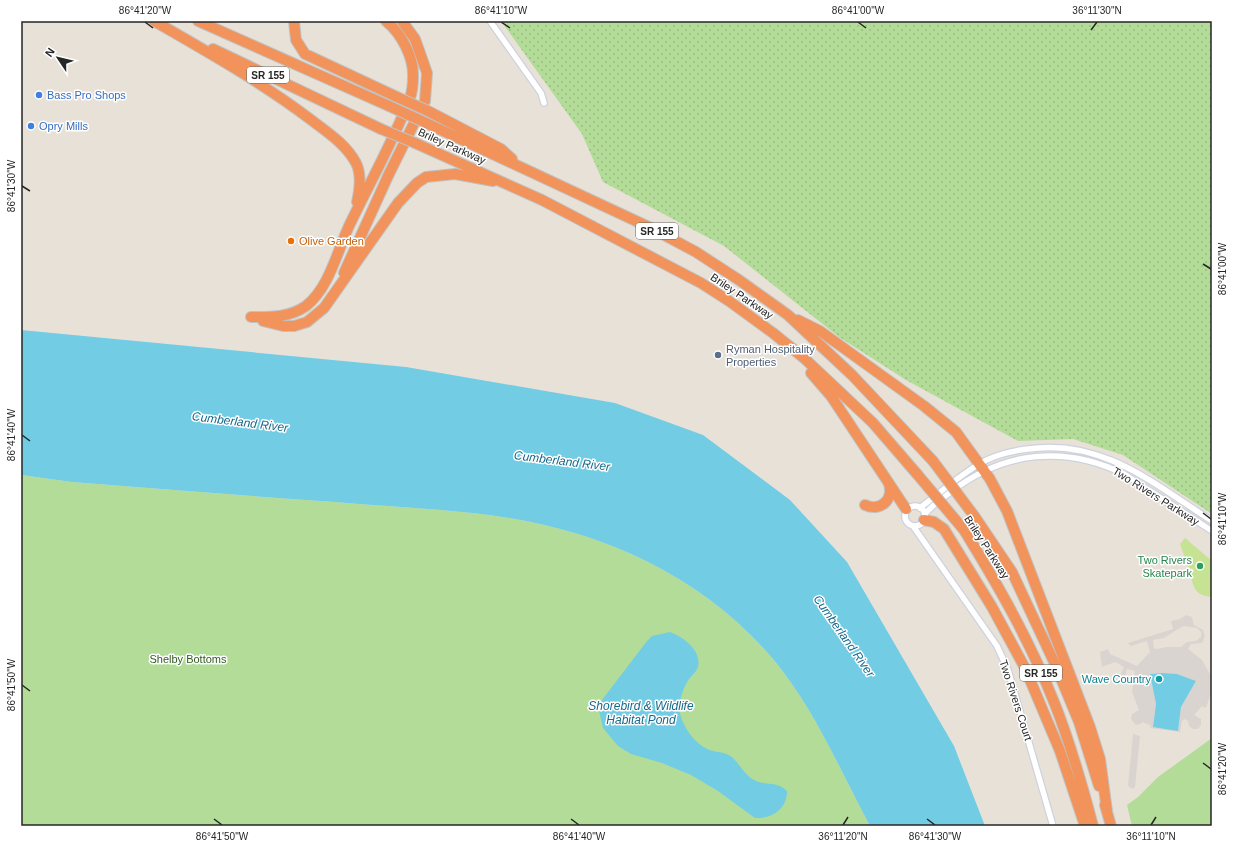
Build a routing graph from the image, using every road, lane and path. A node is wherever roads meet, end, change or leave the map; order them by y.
1 (155, 21) edge
2 (198, 21) edge
3 (294, 21) edge
4 (386, 21) edge
5 (402, 21) edge
6 (490, 21) edge
7 (544, 103) dead end
8 (516, 164) junction
9 (509, 184) junction
10 (348, 227) junction
11 (332, 298) junction
12 (306, 306) junction
13 (788, 315) junction
14 (314, 316) junction
15 (749, 316) junction
16 (982, 468) junction
17 (890, 484) junction
18 (865, 505) dead end
19 (920, 508) junction
20 (906, 509) junction
21 (923, 519) junction
22 (1212, 521) edge
23 (913, 526) junction
24 (1212, 531) edge
25 (926, 543) junction
26 (1107, 811) junction
27 (1053, 826) edge
28 (1085, 826) edge
29 (1093, 826) edge
30 (1111, 826) edge

1 - 9 highway, Briley Parkway / SR 155, bridge
1 - 10 highway
2 - 8 highway, Briley Parkway / SR 155, bridge
3 - 8 highway, bridge
4 - 10 highway
5 - 11 highway
6 - 7 street
8 - 13 highway, Briley Parkway / SR 155
9 - 11 highway
9 - 15 highway, Briley Parkway / SR 155
10 - 12 highway
11 - 14 highway
12 - 14 highway
12 - 14 highway
13 - 16 highway
13 - 26 highway, Briley Parkway / SR 155, bridge
15 - 17 highway
15 - 29 highway, Briley Parkway / SR 155, bridge
16 - 19 street, Two Rivers Parkway
16 - 21 street, Two Rivers Parkway
16 - 22 street, Two Rivers Parkway
16 - 24 street, Two Rivers Parkway
16 - 26 highway
17 - 18 highway
17 - 20 highway
19 - 20 street
19 - 21 street
20 - 23 street
21 - 23 street
21 - 25 street
21 - 28 highway
23 - 25 street, Two Rivers Court
25 - 27 street, Two Rivers Court
26 - 30 highway, Briley Parkway / SR 155

